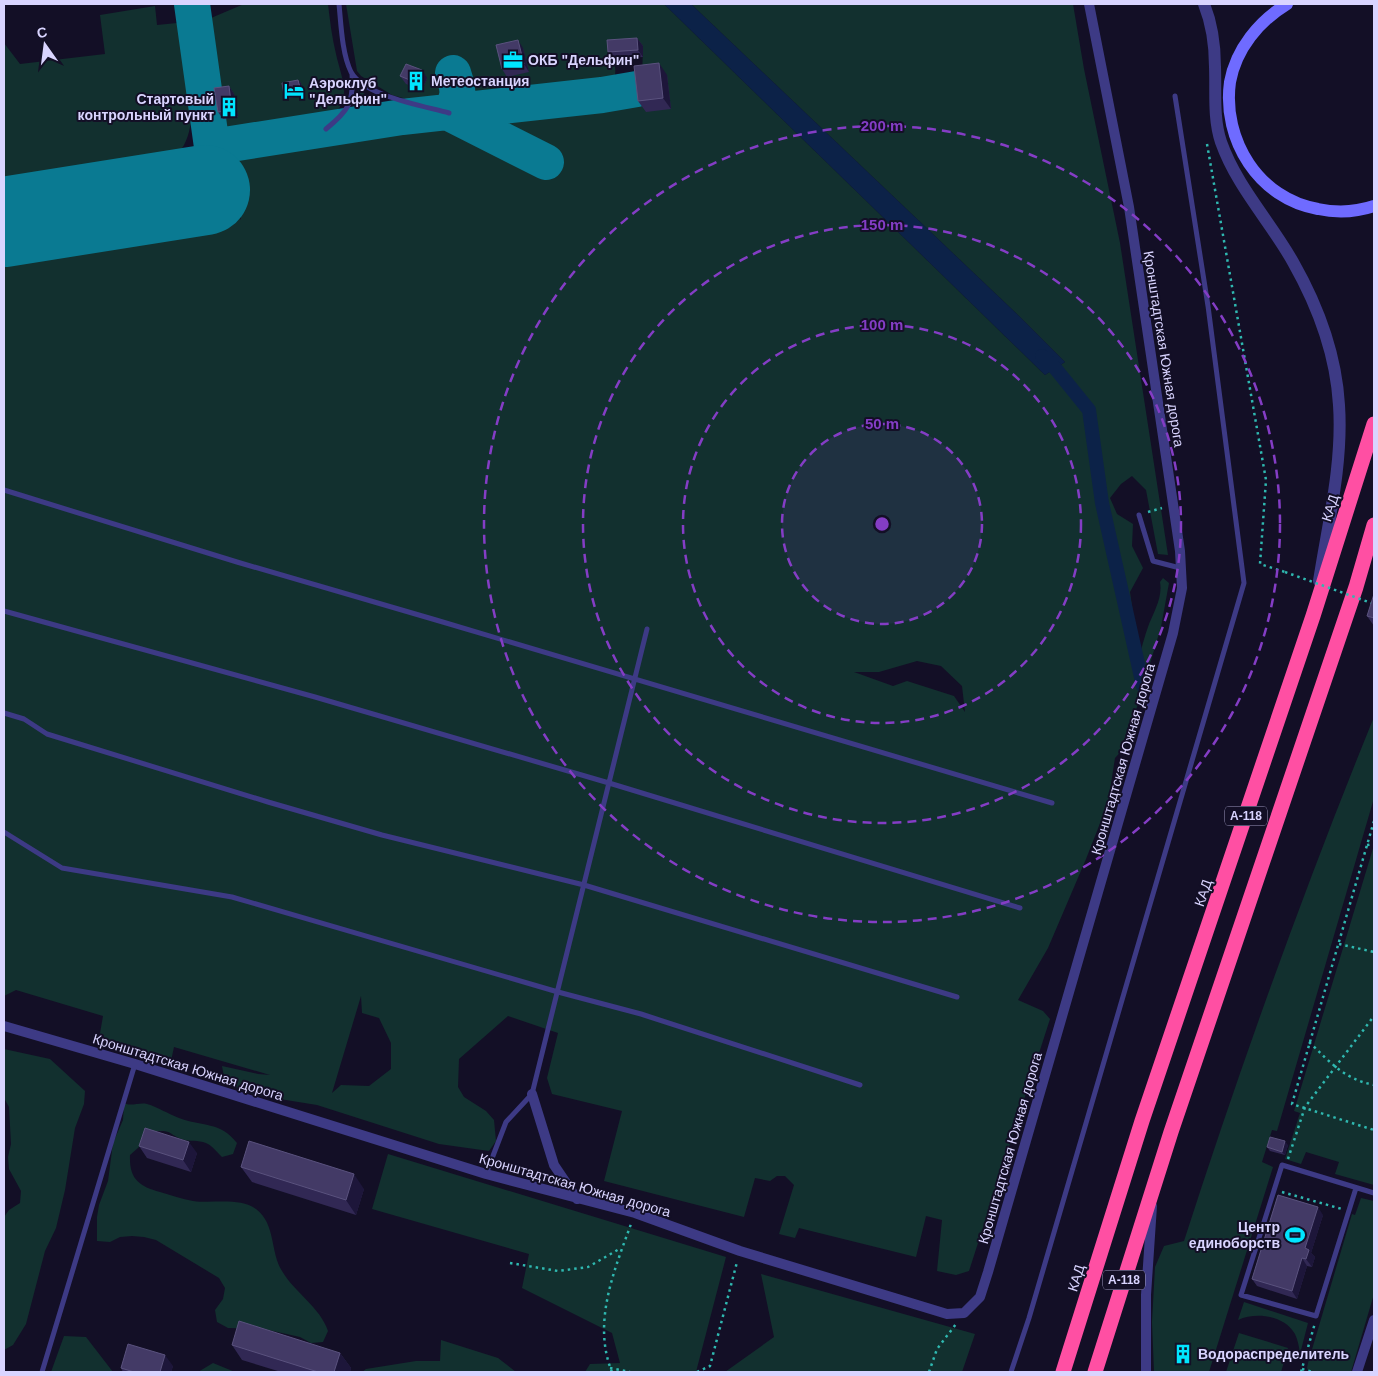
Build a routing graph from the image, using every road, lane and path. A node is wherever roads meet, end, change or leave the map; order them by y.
1 (339, 4) edge
2 (1089, 4) edge
3 (1204, 4) edge
4 (1287, 4) edge
5 (352, 73) junction
6 (1175, 96) dead end
7 (449, 113) dead end
8 (326, 129) dead end
9 (1207, 141) dead end
10 (1374, 206) edge
11 (1374, 424) edge
12 (4, 490) edge
13 (1173, 505) junction
14 (1139, 514) joint
15 (1374, 525) edge
16 (1374, 550) edge
17 (1181, 568) junction
18 (1356, 586) junction
19 (1374, 604) edge
20 (4, 610) edge
21 (1313, 616) junction
22 (647, 629) dead end
23 (635, 679) junction
24 (4, 713) edge
25 (609, 783) junction
26 (1052, 803) dead end
27 (1374, 821) edge
28 (4, 832) edge
29 (1374, 844) edge
30 (1367, 845) junction
31 (584, 885) junction
32 (1020, 908) dead end
33 (1339, 944) junction
34 (1374, 952) edge
35 (558, 992) junction
36 (957, 997) dead end
37 (1374, 1016) edge
38 (4, 1026) edge
39 (1309, 1042) junction
40 (135, 1064) junction
41 (1335, 1068) junction
42 (860, 1085) dead end
43 (1374, 1085) edge
44 (532, 1094) junction
45 (1305, 1107) junction
46 (1374, 1130) edge
47 (1286, 1166) junction
48 (486, 1174) junction
49 (1154, 1187) junction
50 (1356, 1188) junction
51 (1273, 1189) junction
52 (1374, 1193) edge
53 (577, 1199) junction
54 (1349, 1211) junction
55 (635, 1213) junction
56 (622, 1247) junction
57 (740, 1252) junction
58 (510, 1263) dead end
59 (964, 1313) junction
60 (1316, 1316) junction
61 (1374, 1320) edge
62 (610, 1368) junction
63 (1302, 1371) edge
64 (42, 1372) edge
65 (612, 1372) edge
66 (630, 1372) edge
67 (698, 1372) edge
68 (929, 1372) edge
69 (1011, 1372) edge
70 (1063, 1372) edge
71 (1094, 1372) edge
72 (1146, 1372) edge
73 (1312, 1372) edge
74 (1357, 1372) edge

1 - 5 lane
2 - 13 street, Кронштадтская Южная дорога
3 - 21 street
4 - 10 main road
5 - 7 lane
5 - 8 lane
6 - 69 lane
9 - 19 path, bridge
11 - 21 highway, КАД / А-118
12 - 23 lane
13 - 14 path
13 - 17 street, Кронштадтская Южная дорога
14 - 17 lane
15 - 18 highway, А-118
16 - 18 main road
17 - 59 street, Кронштадтская Южная дорога
18 - 49 highway, А-118
20 - 25 lane
21 - 70 highway, КАД / А-118
22 - 23 lane
23 - 25 lane
23 - 26 lane
24 - 31 lane
25 - 31 lane
25 - 32 lane
27 - 30 path
28 - 35 lane
29 - 30 path
30 - 33 path
31 - 35 lane
31 - 36 lane
33 - 34 path
33 - 39 path
35 - 42 lane
35 - 44 lane
37 - 41 path
38 - 40 street, Кронштадтская Южная дорога
39 - 41 path
39 - 45 path
40 - 48 street, Кронштадтская Южная дорога
40 - 64 lane
41 - 43 path
41 - 45 path
44 - 48 lane
44 - 53 street
45 - 46 path
45 - 47 path
47 - 50 lane
47 - 51 lane
48 - 53 street, Кронштадтская Южная дорога
49 - 71 highway, А-118
49 - 72 street
50 - 52 lane
50 - 54 lane
51 - 54 path
51 - 60 lane
53 - 55 street, Кронштадтская Южная дорога
54 - 60 lane
55 - 56 path
55 - 57 street, Кронштадтская Южная дорога
56 - 58 path
56 - 62 path
57 - 59 street, Кронштадтская Южная дорога
57 - 67 path
59 - 68 path
60 - 63 path
61 - 74 street
62 - 65 path
62 - 66 path
63 - 73 path

